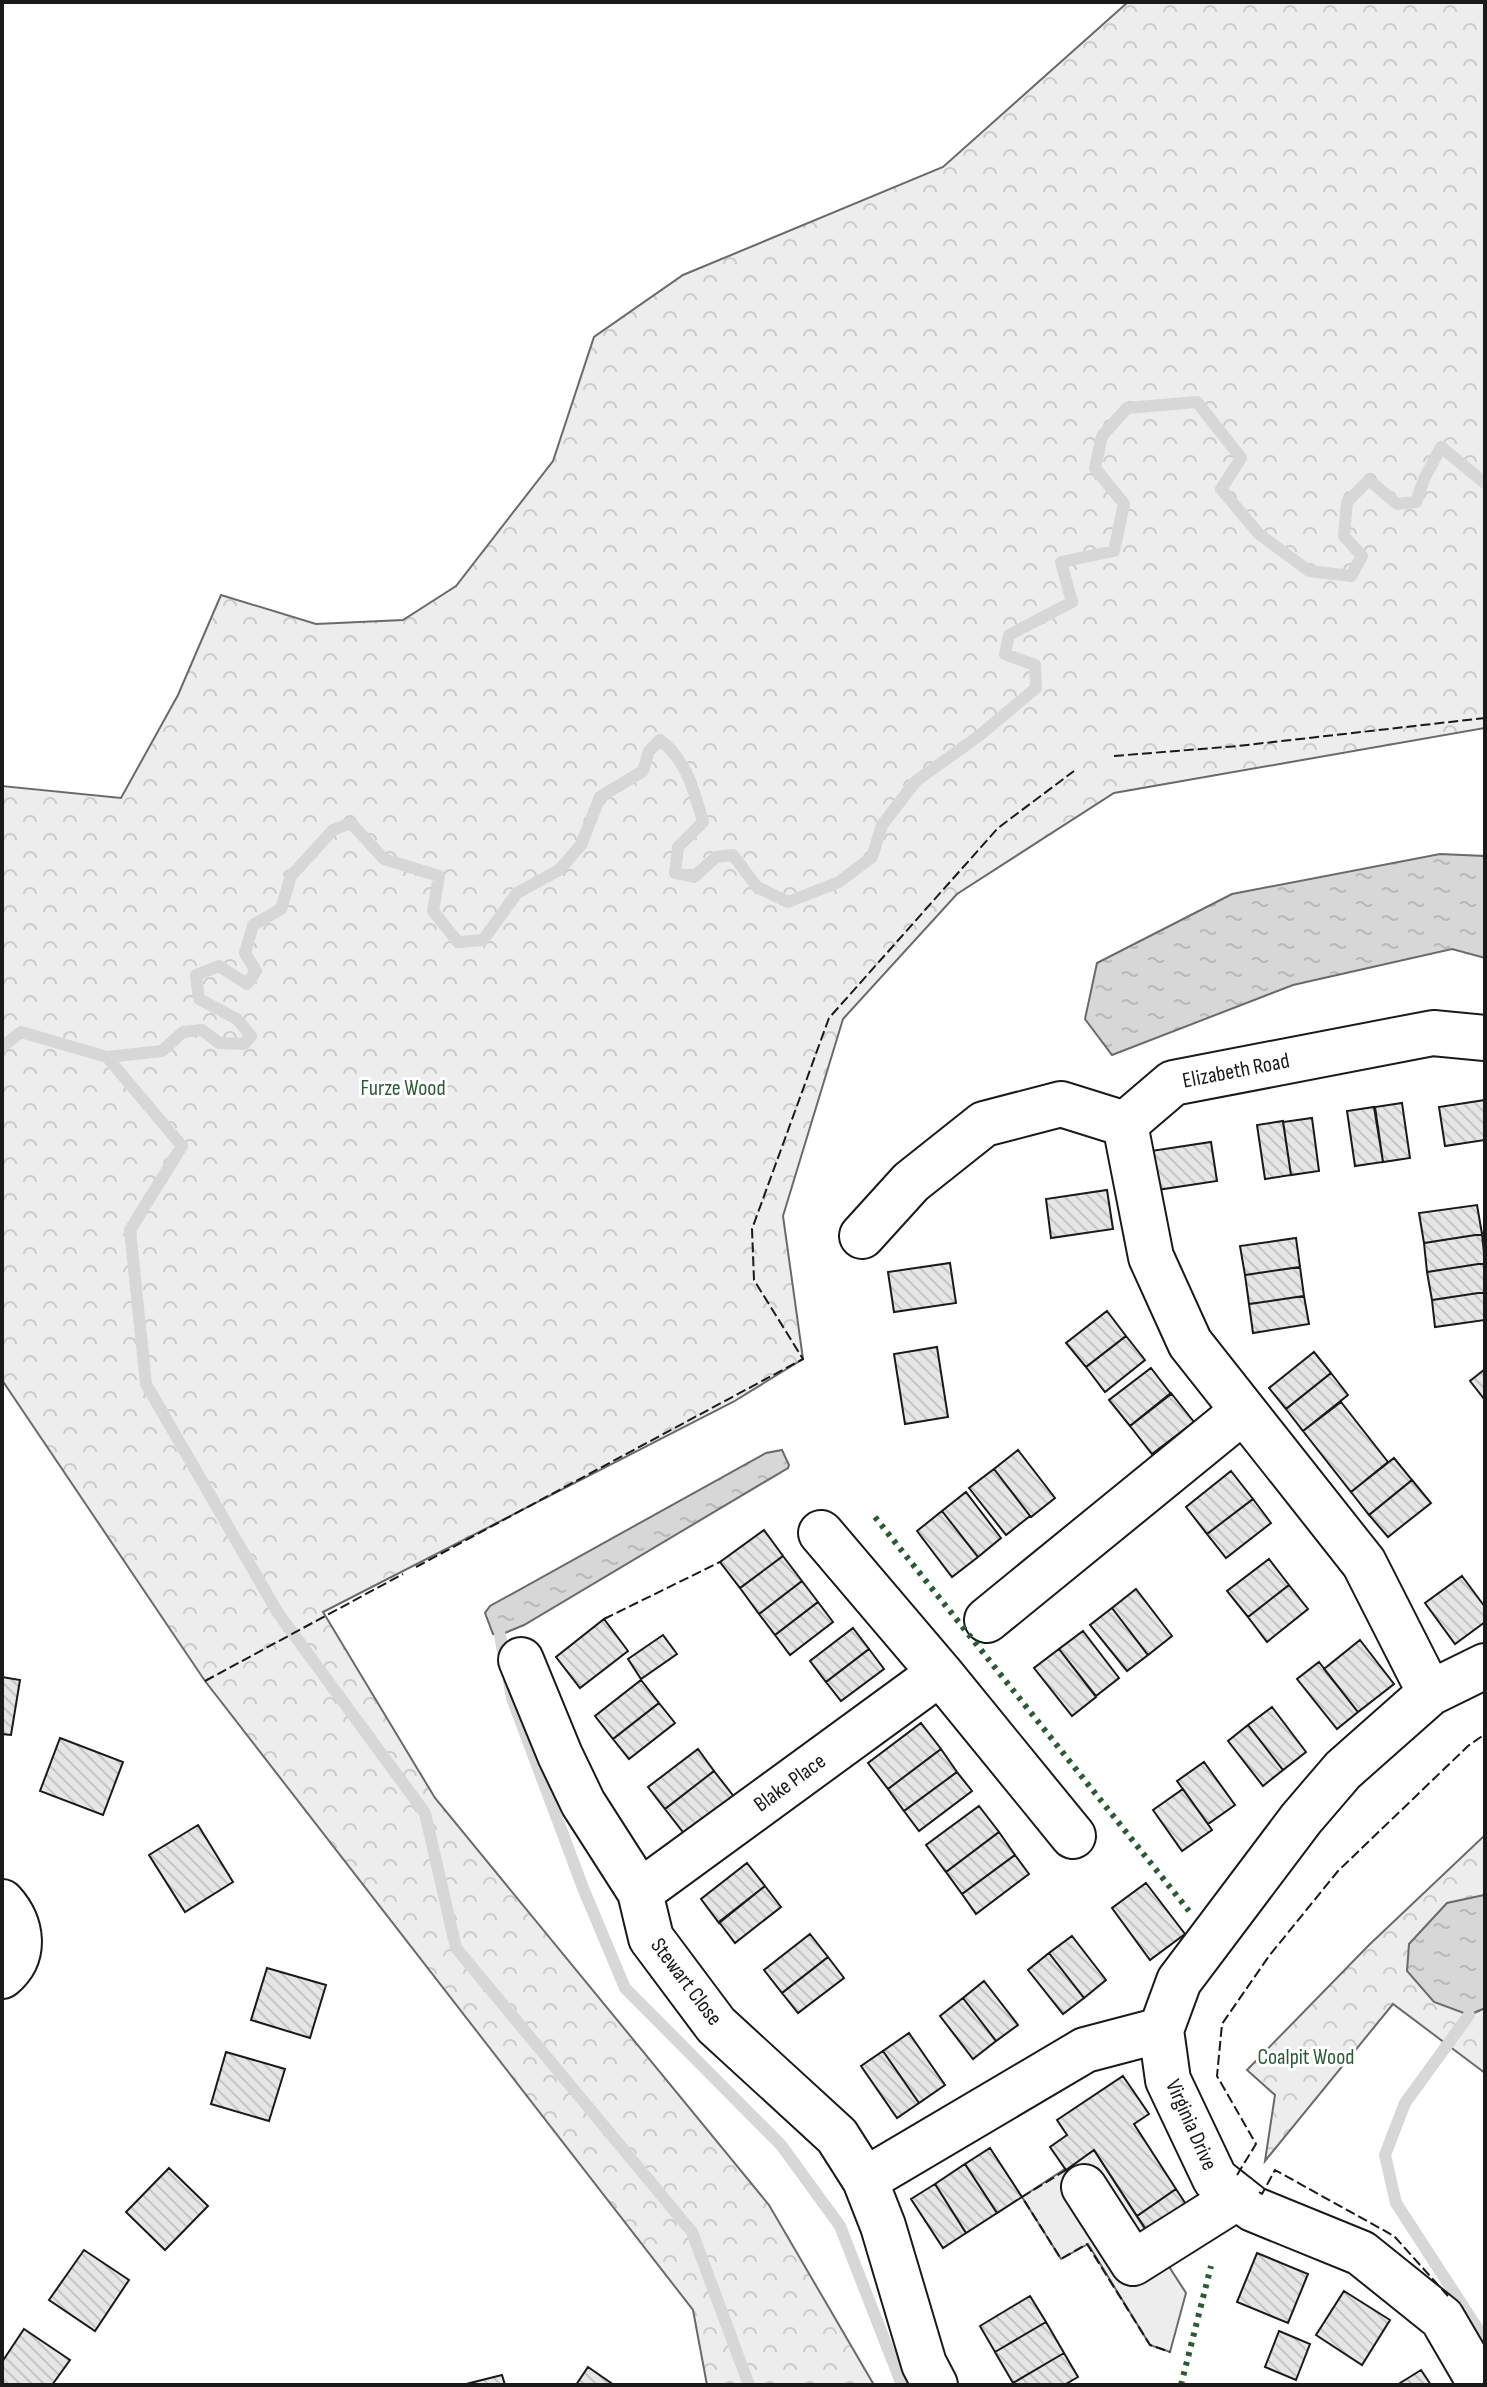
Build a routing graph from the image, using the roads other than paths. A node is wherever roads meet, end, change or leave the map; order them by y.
1 (1485, 1038) edge
2 (1125, 1124) junction
3 (862, 1236) dead end
4 (1242, 1412) junction
5 (821, 1533) dead end
6 (987, 1620) dead end
7 (521, 1660) dead end
8 (1485, 1666) edge
9 (940, 1673) junction
10 (1430, 1693) junction
11 (1073, 1836) dead end
12 (640, 1892) junction
13 (2, 1902) edge
14 (2, 1976) edge
15 (1161, 2030) junction
16 (865, 2180) junction
17 (1084, 2187) dead end
18 (1238, 2197) junction
19 (935, 2385) edge
20 (1481, 2385) edge

1 - 2 street, Elizabeth Road
2 - 3 street
2 - 4 street
4 - 6 street
4 - 10 street
5 - 9 street
7 - 12 street, Stewart Close
8 - 10 street, Virginia Drive
9 - 11 street
9 - 12 street, Blake Place
10 - 15 street, Virginia Drive
12 - 16 street, Stewart Close
13 - 14 street
15 - 16 street
15 - 18 street, Virginia Drive
16 - 19 street, Stewart Close
17 - 18 street
18 - 20 street, Virginia Drive

